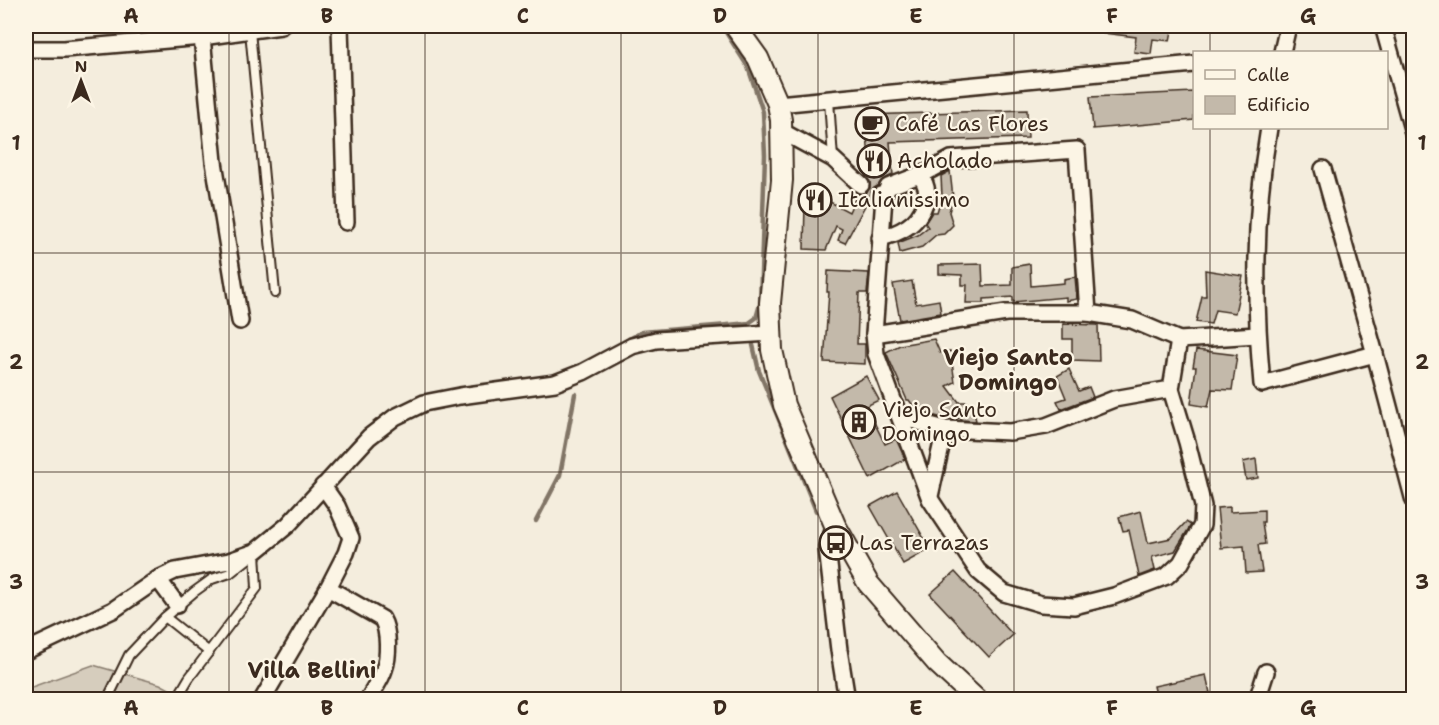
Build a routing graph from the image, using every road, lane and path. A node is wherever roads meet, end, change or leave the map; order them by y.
1 (281, 26) edge
2 (340, 26) edge
3 (735, 26) edge
4 (1288, 26) edge
5 (1383, 26) edge
6 (250, 31) junction
7 (202, 37) junction
8 (26, 49) edge
9 (1282, 51) edge
10 (1193, 64) edge
11 (829, 100) junction
12 (778, 104) junction
13 (1269, 129) edge
14 (783, 132) junction
15 (1413, 136) edge
16 (833, 159) junction
17 (1323, 169) dead end
18 (918, 175) junction
19 (861, 185) dead end
20 (346, 222) dead end
21 (880, 238) junction
22 (275, 293) dead end
23 (1088, 313) junction
24 (240, 321) dead end
25 (771, 333) junction
26 (874, 334) junction
27 (1257, 334) junction
28 (1179, 340) junction
29 (1375, 354) junction
30 (1171, 389) junction
31 (900, 417) junction
32 (945, 429) junction
33 (323, 486) junction
34 (930, 499) junction
35 (1413, 501) edge
36 (835, 525) junction
37 (255, 552) junction
38 (158, 579) junction
39 (328, 588) junction
40 (177, 605) junction
41 (165, 616) junction
42 (26, 651) edge
43 (209, 652) junction
44 (1266, 672) dead end
45 (107, 699) edge
46 (176, 699) edge
47 (262, 699) edge
48 (368, 699) edge
49 (847, 699) edge
50 (977, 699) edge
51 (1257, 699) edge

1 - 6 street
2 - 20 street
3 - 12 street
4 - 9 street
5 - 15 street
6 - 7 street
6 - 22 lane
7 - 8 street
7 - 24 street
10 - 11 street
11 - 12 street
11 - 16 lane
12 - 14 street
13 - 27 street
14 - 16 street
14 - 25 street
16 - 19 street
17 - 29 street
18 - 21 street
18 - 21 street
18 - 23 street
21 - 26 street
23 - 26 street
23 - 28 street
25 - 33 street
25 - 36 street
26 - 31 street
27 - 28 street
27 - 29 street
28 - 30 street
29 - 35 street
30 - 32 street
30 - 34 street
31 - 32 street
31 - 34 street
32 - 34 street
33 - 37 street
33 - 39 street
36 - 49 street
36 - 50 street
37 - 38 street
37 - 40 lane
37 - 43 lane
38 - 40 street
38 - 42 street
39 - 47 street
39 - 48 street
40 - 41 lane
41 - 43 lane
41 - 45 lane
43 - 46 lane
44 - 51 street

